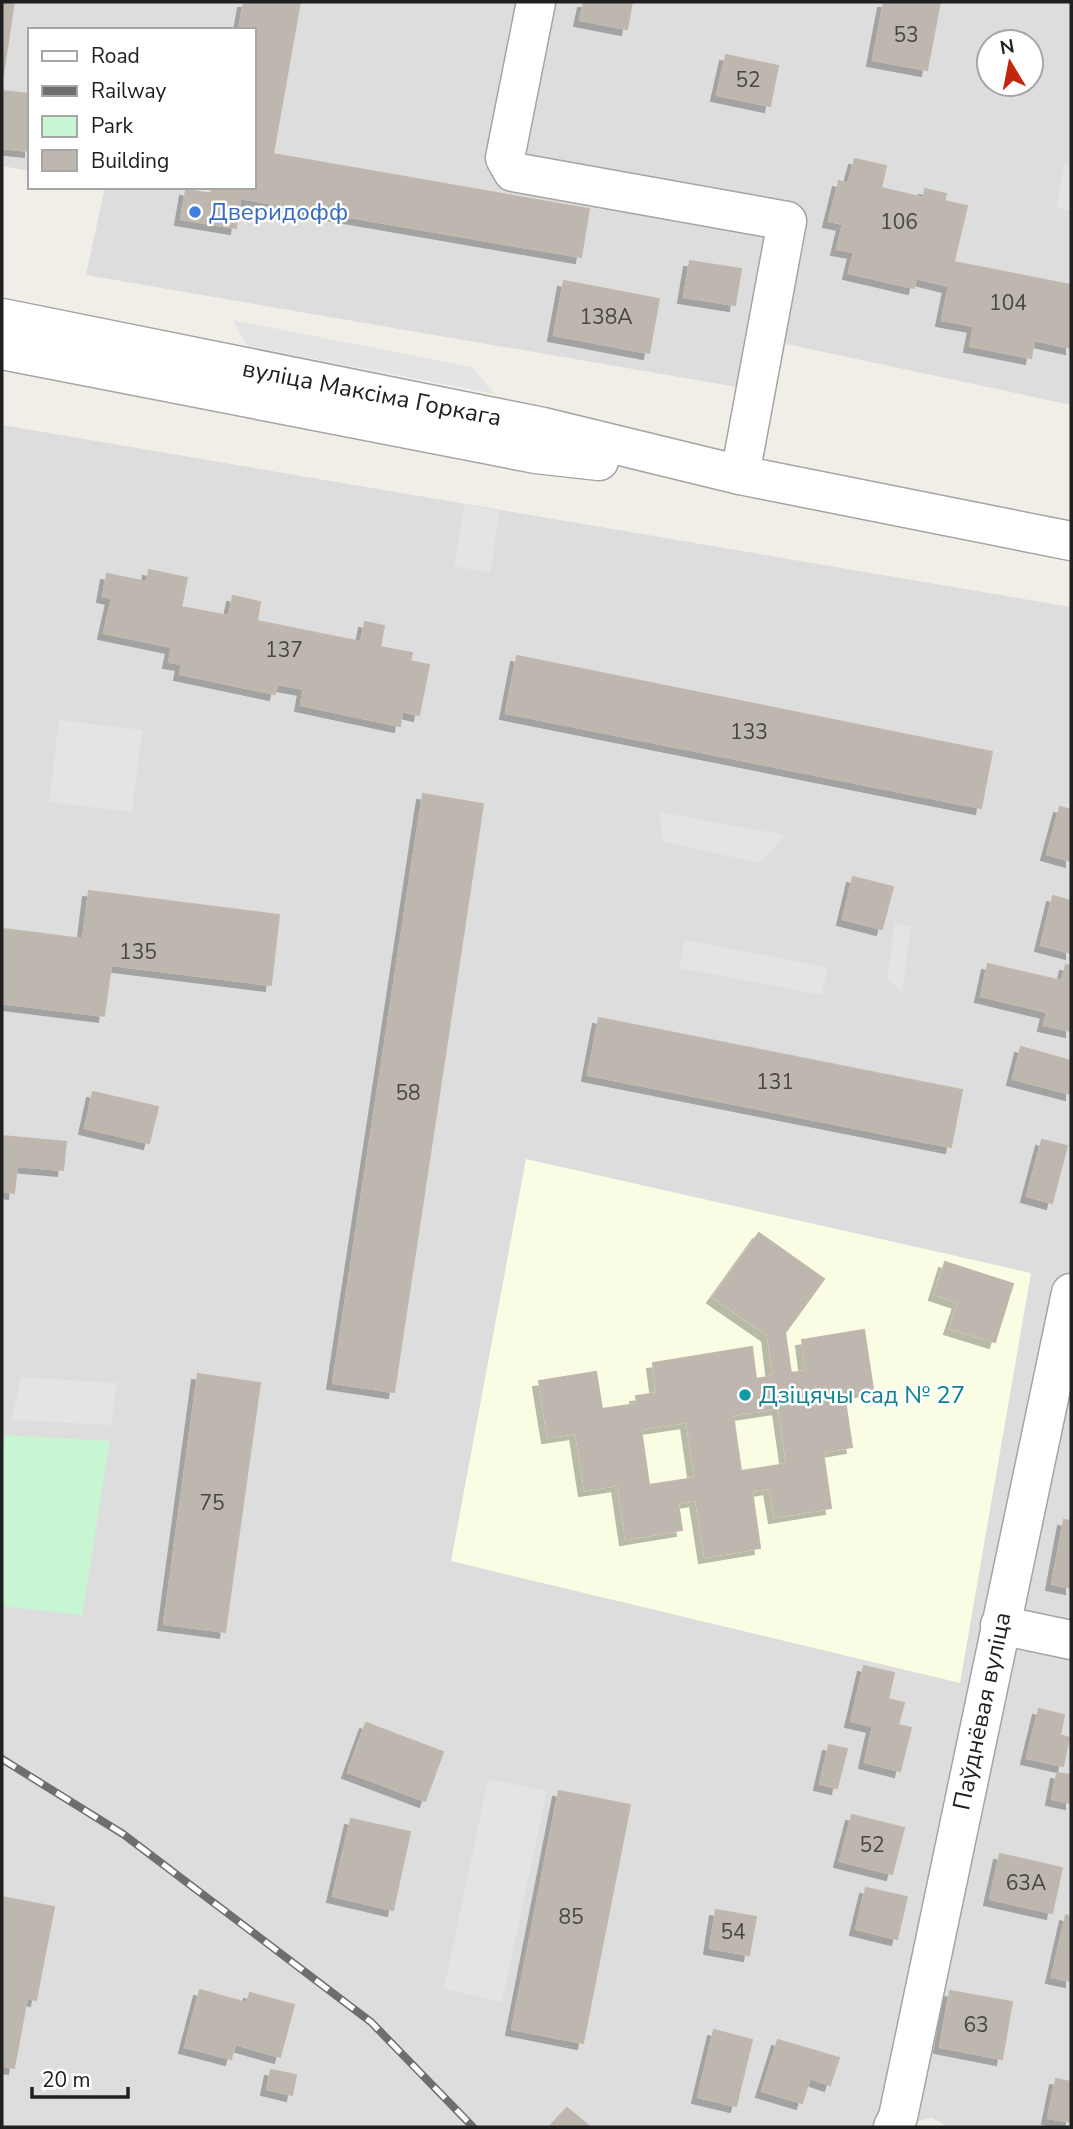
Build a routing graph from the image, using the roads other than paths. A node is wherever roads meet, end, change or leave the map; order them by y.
1 (536, 2) edge
2 (2, 318) edge
3 (2, 350) edge
4 (740, 475) junction
5 (1071, 541) edge
6 (1071, 1293) edge
7 (1000, 1625) junction
8 (1071, 1640) edge
9 (893, 2127) edge

1 - 4 street
2 - 4 street, вуліца Максіма Горкага
3 - 4 street, вуліца Максіма Горкага
4 - 5 street, вуліца Максіма Горкага
6 - 7 street, Паўднёвая вуліца
7 - 8 street
7 - 9 street, Паўднёвая вуліца

